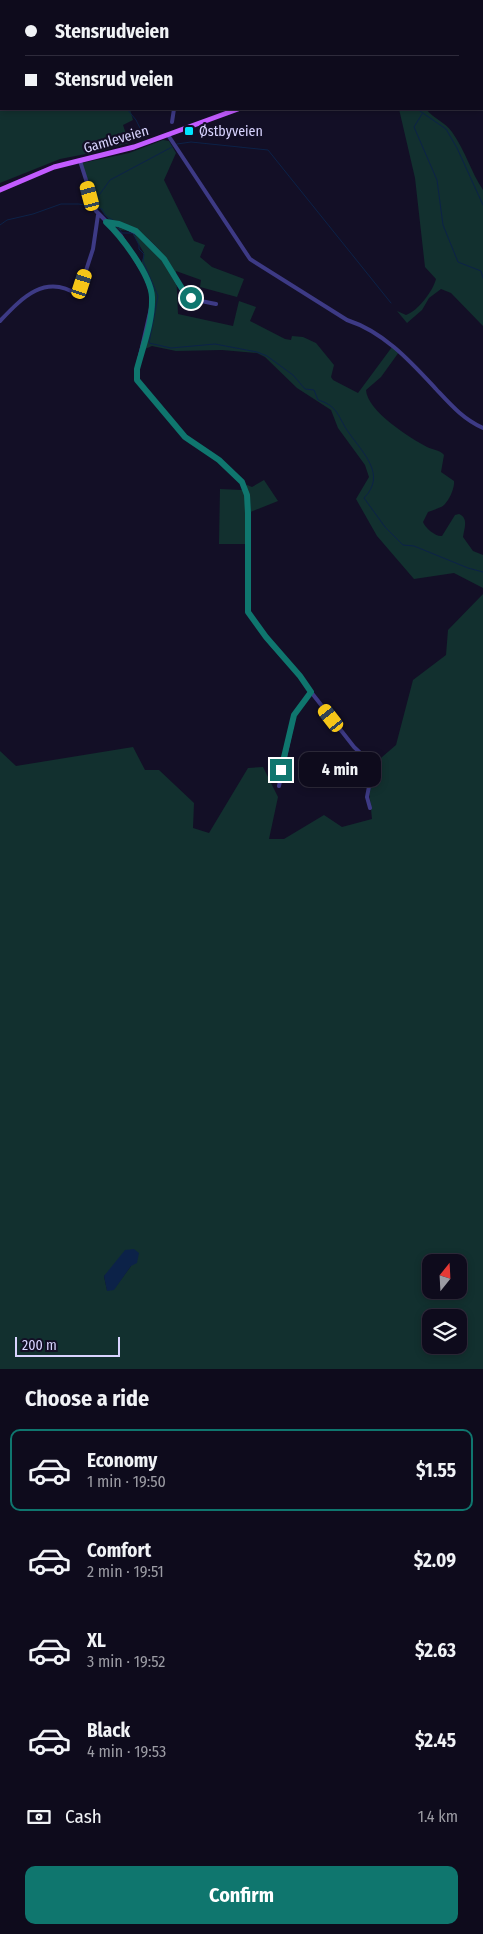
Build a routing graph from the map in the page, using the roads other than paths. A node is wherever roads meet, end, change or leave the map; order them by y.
1 (174, 110) edge
2 (235, 110) edge
3 (172, 122) dead end
4 (168, 135) junction
5 (80, 161) junction
6 (0, 190) edge
7 (98, 214) junction
8 (106, 222) junction
9 (216, 304) dead end
10 (0, 321) edge
11 (483, 428) edge
12 (311, 692) junction
13 (278, 786) dead end
14 (370, 808) dead end

1 - 3 street
2 - 4 main road, Gamleveien
4 - 5 main road, Gamleveien
4 - 11 street
5 - 6 main road, Gamleveien
5 - 7 street
7 - 8 street
7 - 10 street
8 - 9 street
8 - 12 street
12 - 13 street
12 - 14 street

